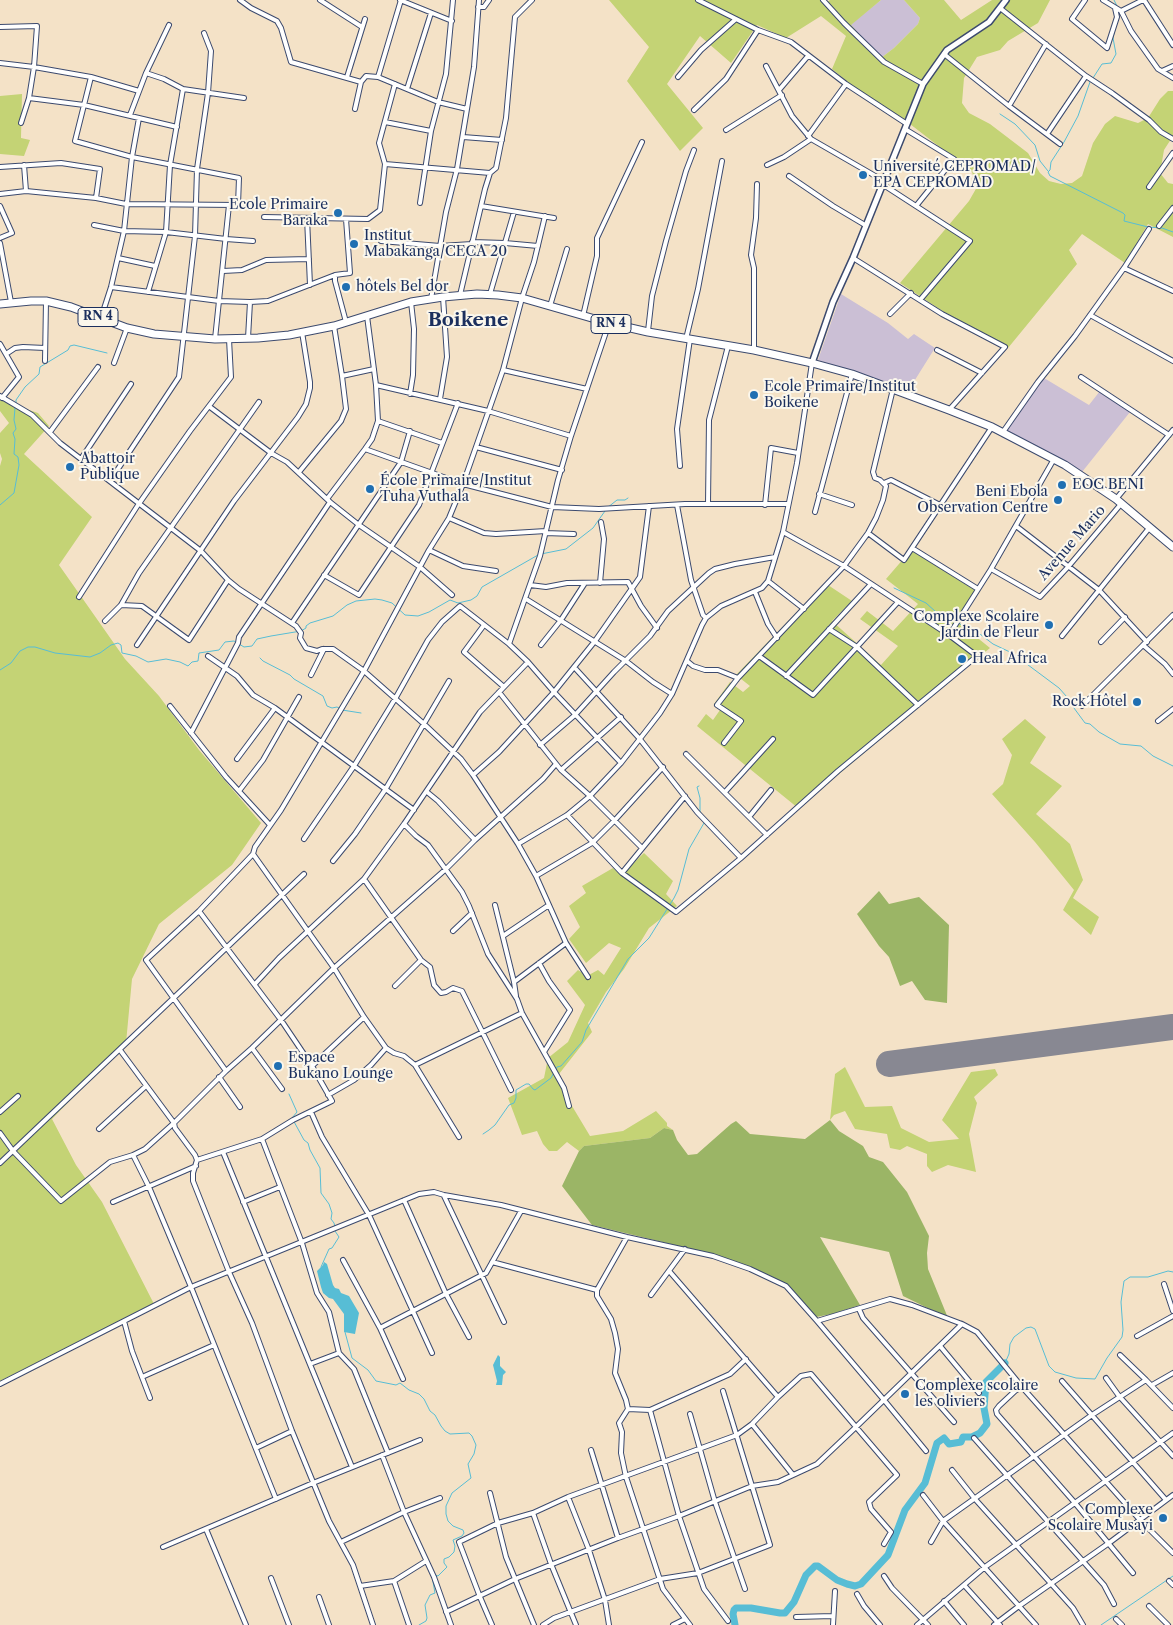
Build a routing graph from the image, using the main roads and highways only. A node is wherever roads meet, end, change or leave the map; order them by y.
1 (0, 304) edge
2 (1173, 547) edge

1 - 2 highway, RN 4

